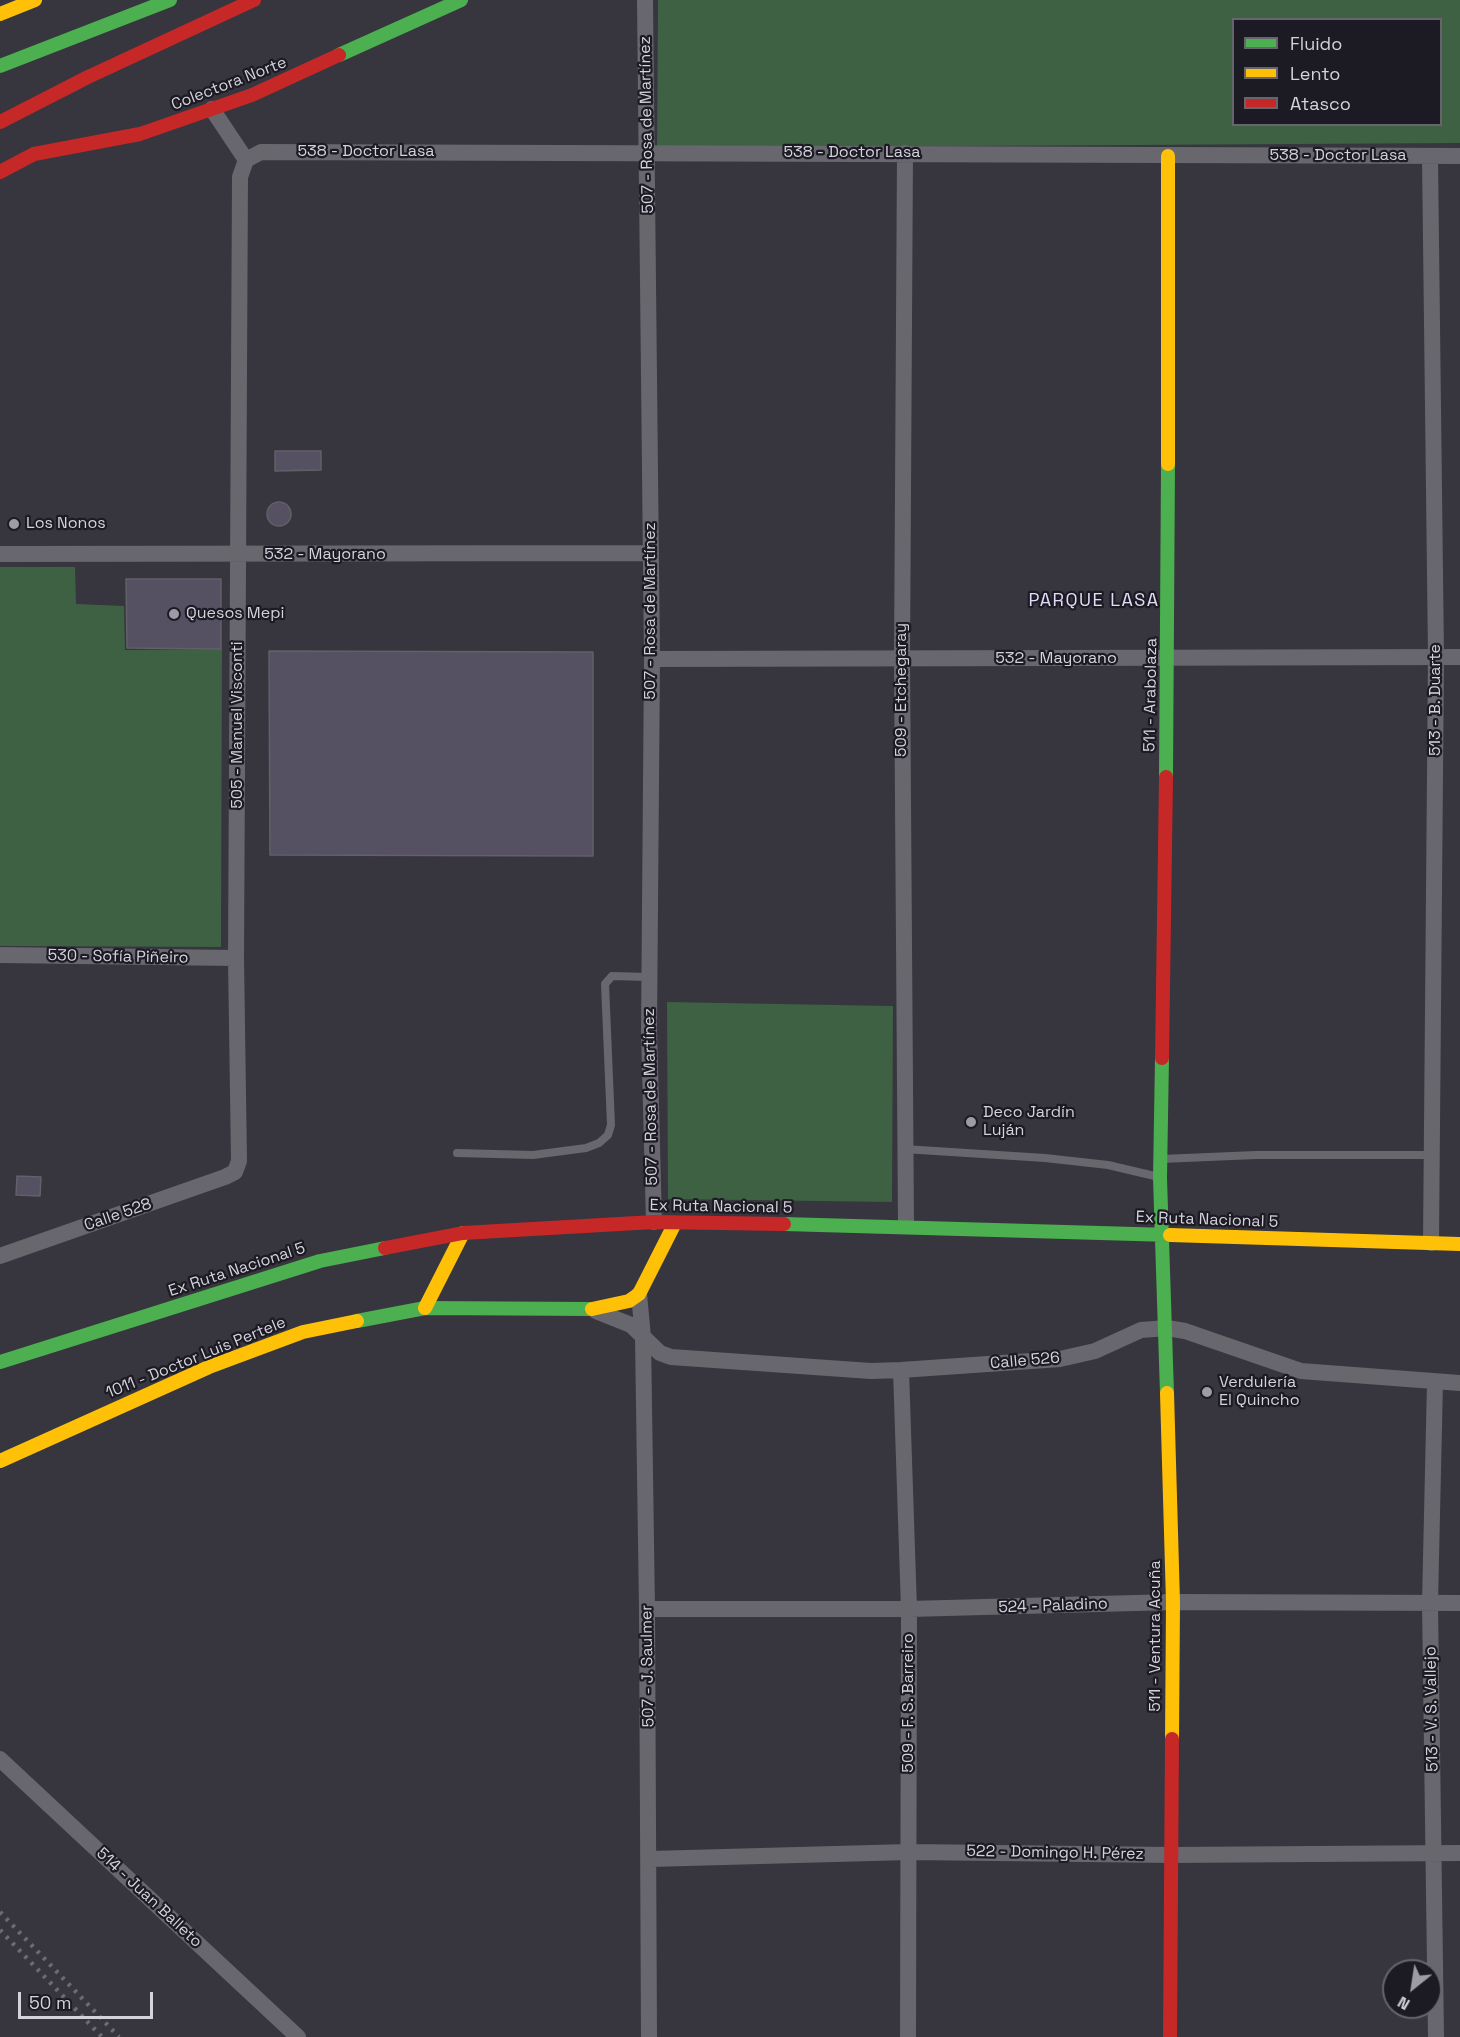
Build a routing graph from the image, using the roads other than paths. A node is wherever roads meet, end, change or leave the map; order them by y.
1 (35, 0) edge
2 (170, 0) edge
3 (254, 0) edge
4 (461, 0) edge
5 (645, 0) edge
6 (0, 14) edge
7 (0, 66) edge
8 (212, 109) junction
9 (0, 122) edge
10 (647, 153) junction
11 (905, 153) junction
12 (1168, 156) junction
13 (1430, 156) junction
14 (1460, 156) edge
15 (246, 160) junction
16 (0, 172) edge
17 (0, 554) edge
18 (651, 554) junction
19 (238, 555) junction
20 (1436, 657) junction
21 (1460, 657) edge
22 (652, 659) junction
23 (1168, 659) junction
24 (902, 660) junction
25 (0, 955) edge
26 (236, 958) junction
27 (649, 977) junction
28 (904, 1149) junction
29 (458, 1153) dead end
30 (1434, 1155) junction
31 (1161, 1159) junction
32 (235, 1172) joint
33 (1160, 1178) junction
34 (654, 1222) junction
35 (675, 1223) junction
36 (906, 1226) junction
37 (463, 1233) junction
38 (1161, 1235) junction
39 (1431, 1243) junction
40 (1460, 1244) edge
41 (0, 1256) edge
42 (639, 1294) junction
43 (425, 1308) junction
44 (592, 1310) junction
45 (1167, 1328) junction
46 (643, 1337) junction
47 (0, 1362) edge
48 (902, 1370) junction
49 (1435, 1382) junction
50 (1460, 1383) edge
51 (0, 1461) edge
52 (1173, 1602) junction
53 (1460, 1603) edge
54 (1430, 1604) junction
55 (647, 1609) junction
56 (909, 1609) junction
57 (0, 1759) edge
58 (909, 1852) junction
59 (1460, 1853) edge
60 (1435, 1854) junction
61 (1171, 1855) junction
62 (650, 1859) junction
63 (298, 2037) edge
64 (649, 2037) edge
65 (908, 2037) edge
66 (1170, 2037) edge
67 (1436, 2037) edge

1 - 6 main road
2 - 7 main road
3 - 9 main road
4 - 8 main road, Colectora Norte
5 - 10 street, 507 - Rosa de Martínez
8 - 15 street
8 - 16 main road, Colectora Norte
10 - 11 street, 538 - Doctor Lasa
10 - 15 street, 538 - Doctor Lasa
10 - 18 street, 507 - Rosa de Martínez
11 - 12 street, 538 - Doctor Lasa
11 - 24 street, 509 - Etchegaray
12 - 13 street, 538 - Doctor Lasa
12 - 23 main road, 511 - Arabolaza
13 - 14 street, 538 - Doctor Lasa
13 - 20 street, 513 - B. Duarte
15 - 19 street, 505 - Manuel Visconti
17 - 19 street, 532 - Mayorano
18 - 19 street, 532 - Mayorano
18 - 22 street, 507 - Rosa de Martínez
19 - 26 street, 505 - Manuel Visconti
20 - 21 street, 532 - Mayorano
20 - 23 street, 532 - Mayorano
20 - 30 street, 513 - B. Duarte
22 - 24 street, 532 - Mayorano
22 - 27 street, 507 - Rosa de Martínez
23 - 24 street, 532 - Mayorano
23 - 31 main road, 511 - Arabolaza
24 - 28 street, 509 - Etchegaray
25 - 26 street, 530 - Sofía Piñeiro
26 - 32 street, 505 - Manuel Visconti
27 - 29 lane
27 - 34 street, 507 - Rosa de Martínez
28 - 33 lane
28 - 36 street, 509 - Etchegaray
30 - 31 lane
30 - 39 street, 513 - B. Duarte
31 - 33 main road, 511 - Arabolaza
32 - 41 street, Calle 528
33 - 38 main road, 511 - Arabolaza
34 - 35 main road, Ex Ruta Nacional 5
34 - 37 main road, Ex Ruta Nacional 5
35 - 36 main road, Ex Ruta Nacional 5
35 - 42 main road
36 - 38 main road, Ex Ruta Nacional 5
37 - 43 main road
37 - 47 main road, Ex Ruta Nacional 5
38 - 39 main road, Ex Ruta Nacional 5
38 - 45 main road, 511 - Ventura Acuña
39 - 40 main road, Ex Ruta Nacional 5
42 - 44 main road, 1011 - Doctor Luis Pertele
42 - 46 street, 507 - J. Saulmer
43 - 44 main road, 1011 - Doctor Luis Pertele
43 - 51 main road, 1011 - Doctor Luis Pertele
44 - 46 street, Calle 526
45 - 48 street, Calle 526
45 - 49 street, Calle 526
45 - 52 main road, 511 - Ventura Acuña
46 - 48 street, Calle 526
46 - 55 street, 507 - J. Saulmer
48 - 56 street, 509 - F. S. Barreiro
49 - 50 street, Calle 526
49 - 54 street, 513 - V. S. Vallejo
52 - 54 street, 524 - Paladino
52 - 56 street, 524 - Paladino
52 - 61 main road, 511 - Ventura Acuña
53 - 54 street, 524 - Paladino
54 - 60 street, 513 - V. S. Vallejo
55 - 56 street, 524 - Paladino
55 - 62 street, 507 - J. Saulmer
56 - 58 street, 509 - F. S. Barreiro
57 - 63 street, 514 - Juan Balleto
58 - 61 street, 522 - Domingo H. Pérez
58 - 62 street, 522 - Domingo H. Pérez
58 - 65 street, 509 - F. S. Barreiro
59 - 60 street, 522 - Domingo H. Pérez
60 - 61 street, 522 - Domingo H. Pérez
60 - 67 street, 513 - V. S. Vallejo
61 - 66 main road, 511 - Ventura Acuña
62 - 64 street, 507 - J. Saulmer

